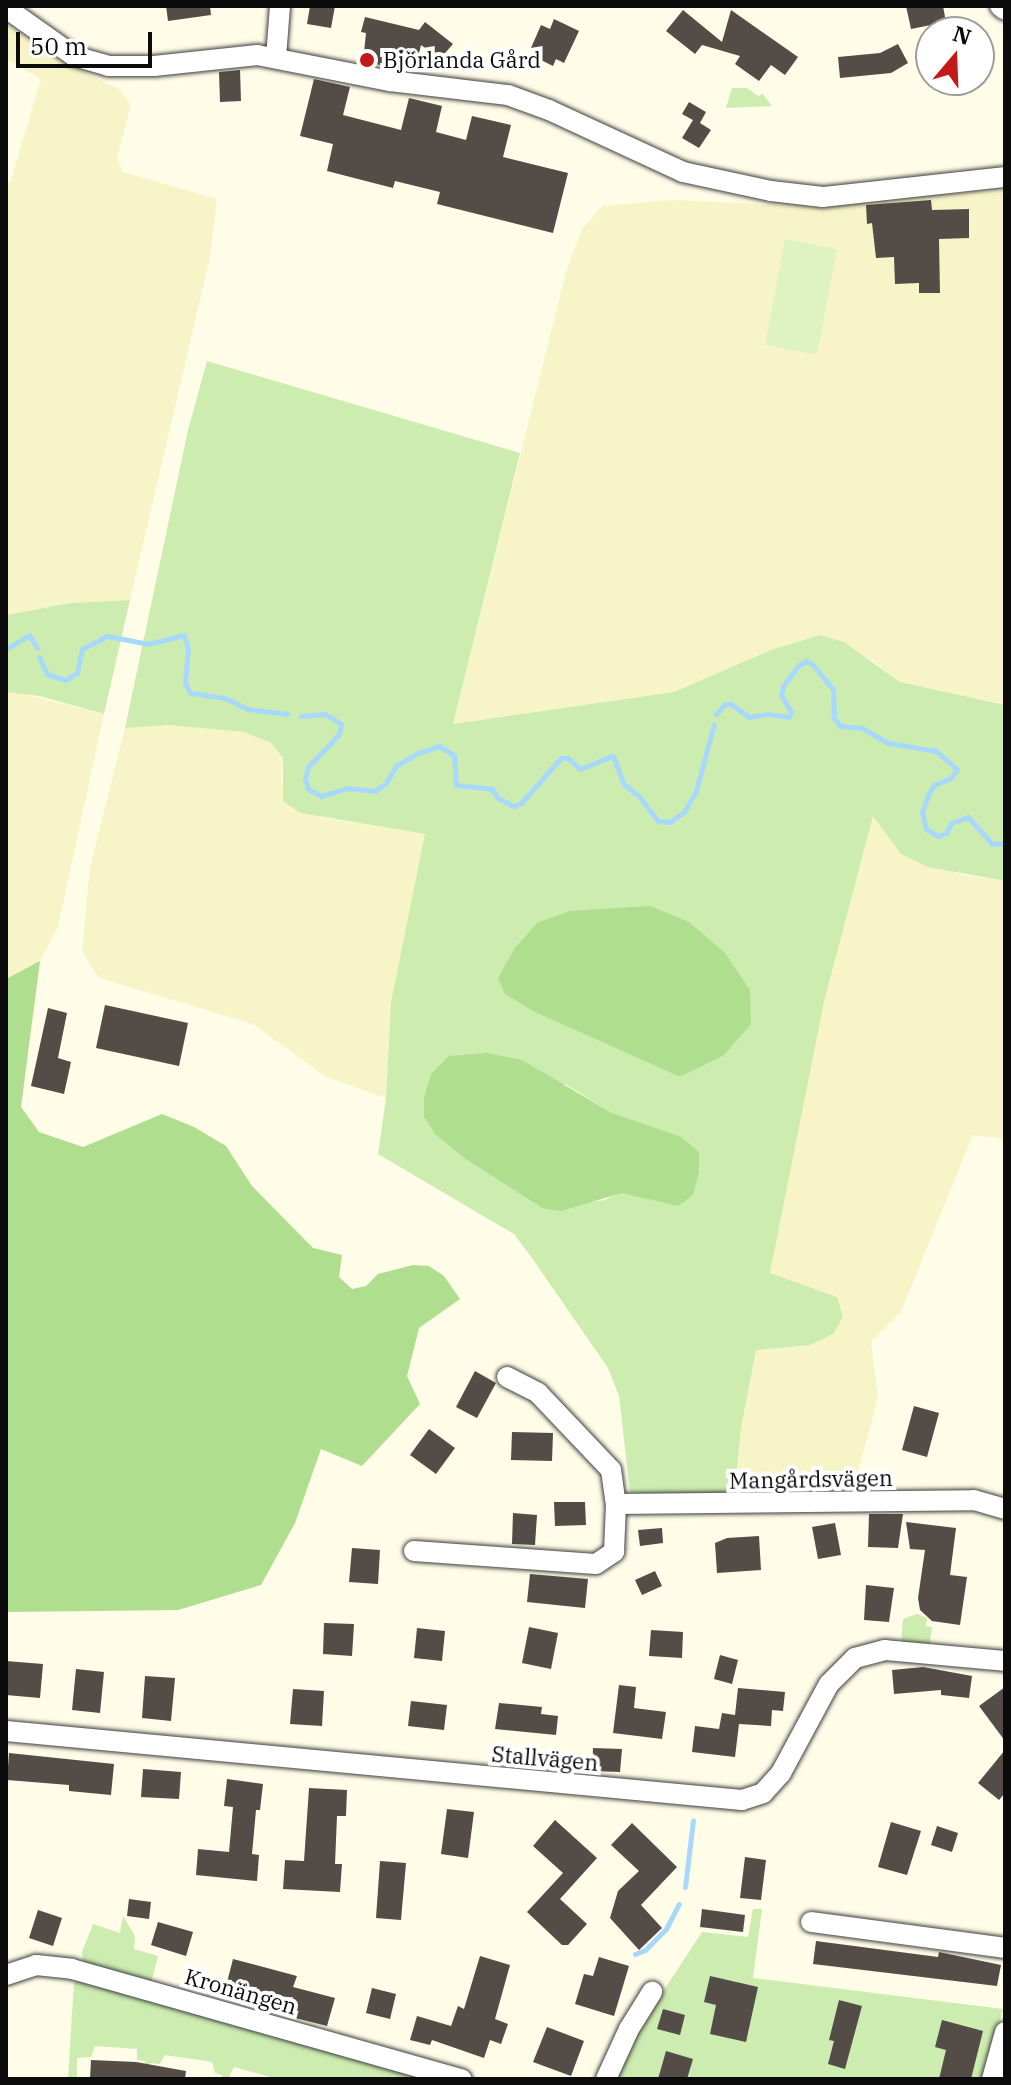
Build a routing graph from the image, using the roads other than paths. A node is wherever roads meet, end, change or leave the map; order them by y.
1 (280, 6) edge
2 (1000, 6) edge
3 (6, 8) edge
4 (1005, 10) edge
5 (276, 58) junction
6 (1005, 177) edge
7 (507, 1377) dead end
8 (616, 1504) junction
9 (1005, 1509) edge
10 (414, 1551) dead end
11 (1005, 1661) edge
12 (6, 1731) edge
13 (811, 1922) dead end
14 (1005, 1948) edge
15 (6, 1975) edge
16 (652, 1992) dead end
17 (1005, 2032) edge
18 (462, 2079) edge
19 (606, 2079) edge
20 (992, 2079) edge

1 - 5 street
2 - 4 street
3 - 5 street
5 - 6 street
7 - 8 street
8 - 9 street, Mangårdsvägen
8 - 10 street
11 - 12 street, Stallvägen
13 - 14 street
15 - 18 street, Kronängen
16 - 19 street
17 - 20 street

